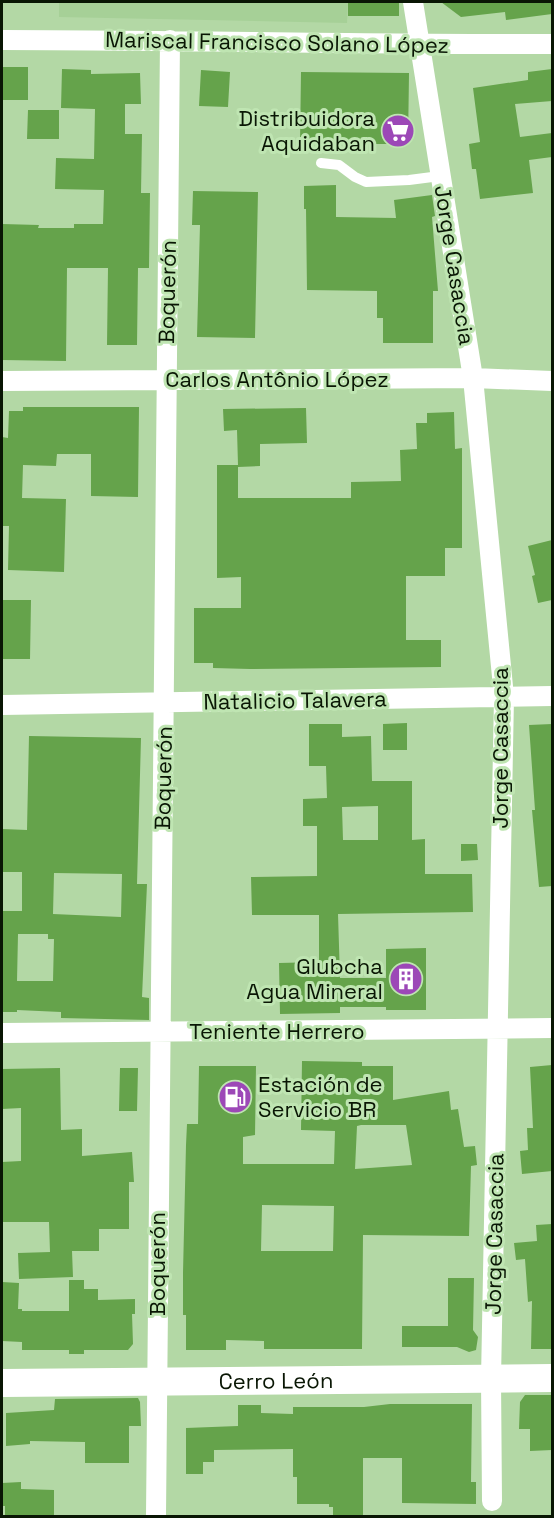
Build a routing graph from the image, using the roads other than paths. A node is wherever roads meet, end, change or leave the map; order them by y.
1 (413, 2) edge
2 (2, 40) edge
3 (170, 40) junction
4 (552, 44) edge
5 (419, 45) junction
6 (321, 163) dead end
7 (441, 176) junction
8 (473, 378) junction
9 (165, 380) junction
10 (2, 381) edge
11 (552, 381) edge
12 (504, 696) junction
13 (552, 696) edge
14 (164, 703) junction
15 (2, 705) edge
16 (552, 1028) edge
17 (497, 1029) junction
18 (159, 1032) junction
19 (2, 1033) edge
20 (552, 1378) edge
21 (491, 1379) junction
22 (156, 1382) junction
23 (2, 1383) edge
24 (492, 1501) dead end
25 (156, 1516) edge

1 - 5 street, Jorge Casaccia
2 - 3 street, Mariscal Francisco Solano López
3 - 5 street, Mariscal Francisco Solano López
3 - 9 street, Boquerón
4 - 5 street, Mariscal Francisco Solano López
5 - 7 street, Jorge Casaccia
6 - 7 lane
7 - 8 street, Jorge Casaccia
8 - 9 street, Carlos Antônio López
8 - 11 street, Carlos Antônio López
8 - 12 street, Jorge Casaccia
9 - 10 street, Carlos Antônio López
9 - 14 street, Boquerón
12 - 13 street, Natalicio Talavera
12 - 14 street, Natalicio Talavera
12 - 17 street, Jorge Casaccia
14 - 15 street, Natalicio Talavera
14 - 18 street, Boquerón
16 - 17 street, Teniente Herrero
17 - 18 street, Teniente Herrero
17 - 21 street, Jorge Casaccia
18 - 19 street, Teniente Herrero
18 - 22 street, Boquerón
20 - 21 street, Cerro León
21 - 22 street, Cerro León
21 - 24 street, Jorge Casaccia
22 - 23 street, Cerro León
22 - 25 street, Boquerón

